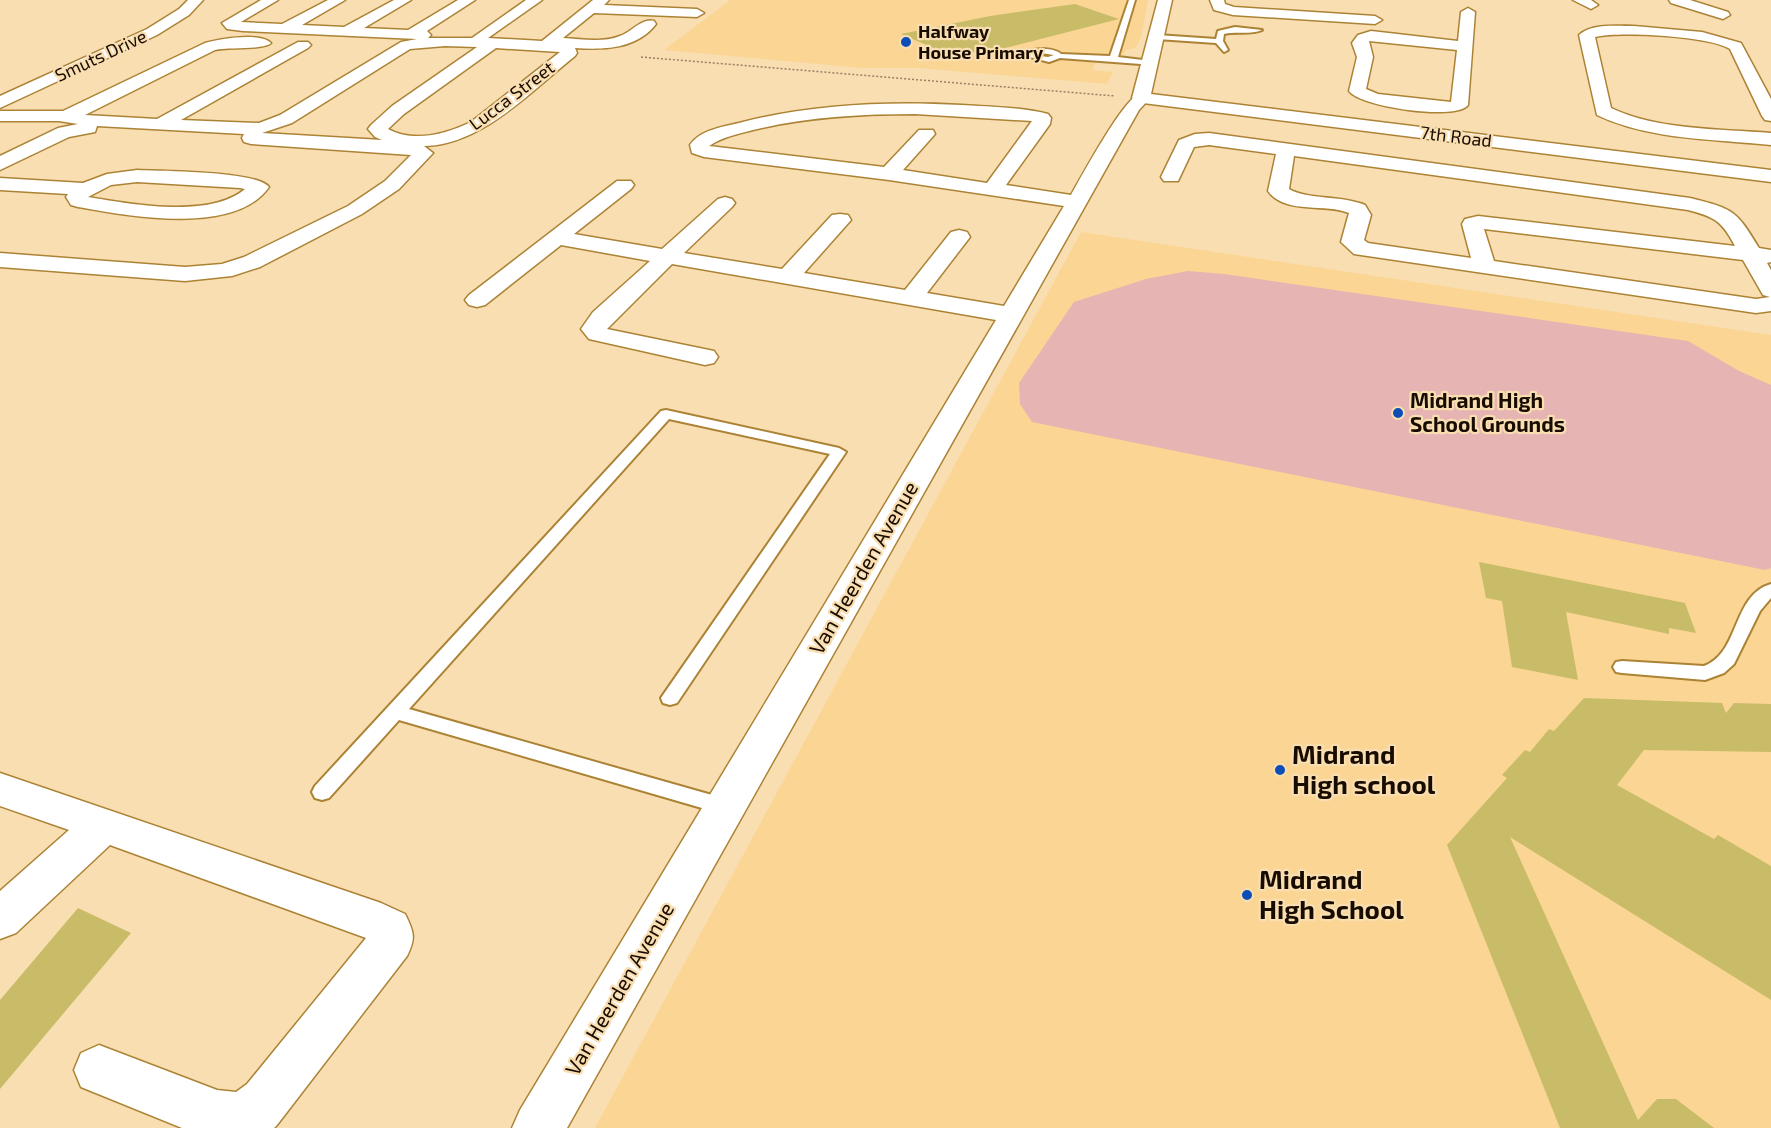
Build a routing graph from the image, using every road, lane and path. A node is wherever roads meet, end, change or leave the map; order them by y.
1 (196, 0) edge
2 (271, 0) edge
3 (338, 0) edge
4 (404, 0) edge
5 (468, 0) edge
6 (535, 0) edge
7 (1132, 0) edge
8 (1165, 0) edge
9 (1217, 0) edge
10 (1676, 0) edge
11 (597, 5) edge
12 (1468, 12) dead end
13 (153, 13) dead end
14 (698, 13) joint
15 (1723, 15) dead end
16 (1374, 20) junction
17 (649, 24) dead end
18 (284, 29) junction
19 (1258, 30) dead end
20 (346, 32) junction
21 (412, 34) junction
22 (1157, 37) junction
23 (1219, 40) junction
24 (485, 41) junction
25 (549, 41) junction
26 (1464, 46) junction
27 (370, 49) dead end
28 (397, 50) junction
29 (1224, 50) dead end
30 (1059, 56) dead end
31 (1113, 59) junction
32 (1151, 63) junction
33 (0, 95) edge
34 (1141, 98) junction
35 (4, 111) edge
36 (1771, 116) edge
37 (62, 117) junction
38 (161, 124) junction
39 (926, 134) dead end
40 (1771, 139) edge
41 (1286, 150) junction
42 (0, 164) edge
43 (889, 174) junction
44 (1771, 176) edge
45 (1171, 177) dead end
46 (0, 184) edge
47 (624, 185) dead end
48 (85, 189) junction
49 (993, 189) junction
50 (1077, 202) junction
51 (725, 203) dead end
52 (840, 220) dead end
53 (959, 237) dead end
54 (556, 238) junction
55 (1760, 255) edge
56 (666, 256) junction
57 (0, 260) edge
58 (1485, 268) junction
59 (788, 277) junction
60 (1771, 290) edge
61 (912, 297) junction
62 (477, 300) dead end
63 (1771, 304) edge
64 (1012, 315) junction
65 (705, 357) dead end
66 (1771, 590) edge
67 (1623, 667) dead end
68 (670, 698) dead end
69 (395, 712) junction
70 (0, 789) edge
71 (322, 792) dead end
72 (726, 807) junction
73 (104, 825) junction
74 (0, 919) edge
75 (99, 1070) dead end
76 (538, 1128) edge

1 - 35 street, Smuts Drive
2 - 18 street
3 - 18 street
4 - 20 street
5 - 21 street
6 - 24 street
7 - 31 lane
8 - 22 street, Van Heerden Avenue
9 - 16 street
10 - 15 street
11 - 14 street
11 - 25 street
12 - 26 street
13 - 33 street, Smuts Drive
14 - 34 path
16 - 26 street
16 - 26 street
17 - 25 street
18 - 20 street
19 - 23 lane
20 - 21 street
21 - 24 street
22 - 23 lane
22 - 32 street, Van Heerden Avenue
23 - 29 lane
24 - 24 street, Lucca Street
24 - 25 street
24 - 28 street
27 - 28 street
28 - 38 street
30 - 31 lane
31 - 32 lane
32 - 34 street, Van Heerden Avenue
34 - 44 street, 7th Road
34 - 50 street, Van Heerden Avenue
35 - 37 street
36 - 40 street
37 - 38 street
37 - 38 street
39 - 43 street
41 - 45 street
41 - 55 street
41 - 58 street
42 - 57 street
43 - 49 street
43 - 49 street
46 - 48 street
47 - 54 street
48 - 48 street
49 - 50 street
50 - 64 street, Van Heerden Avenue
51 - 56 street
52 - 59 street
53 - 61 street
54 - 56 street
54 - 62 street
55 - 58 street
55 - 60 street
56 - 59 street
56 - 65 street
58 - 63 street
59 - 61 street
61 - 64 street
64 - 72 street, Van Heerden Avenue
66 - 67 lane
68 - 69 lane
69 - 71 lane
69 - 72 lane
70 - 73 street
72 - 76 street, Van Heerden Avenue
73 - 74 street
73 - 75 street

